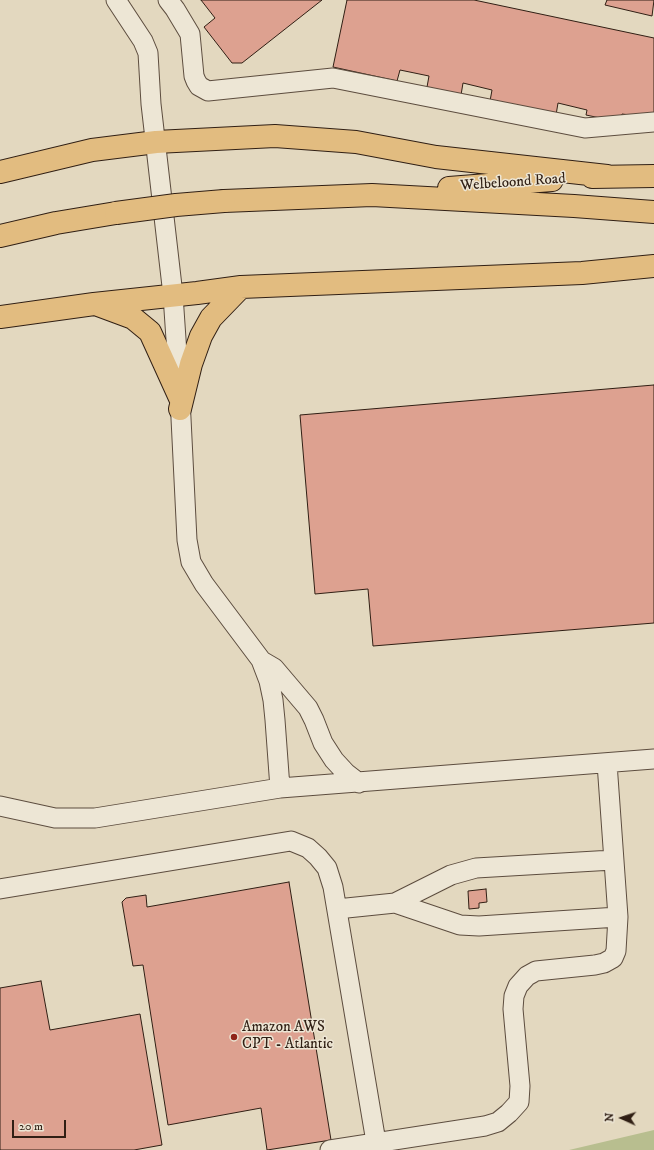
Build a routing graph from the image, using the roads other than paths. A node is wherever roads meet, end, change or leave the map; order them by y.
1 (116, 0) edge
2 (168, 0) edge
3 (654, 122) edge
4 (156, 142) junction
5 (0, 172) edge
6 (607, 176) junction
7 (654, 176) edge
8 (372, 195) junction
9 (654, 212) edge
10 (0, 236) edge
11 (654, 266) edge
12 (241, 287) junction
13 (173, 295) junction
14 (94, 304) junction
15 (0, 317) edge
16 (180, 403) junction
17 (261, 660) junction
18 (654, 759) edge
19 (607, 763) junction
20 (359, 783) junction
21 (280, 788) junction
22 (0, 806) edge
23 (613, 860) junction
24 (0, 889) edge
25 (395, 903) junction
26 (337, 909) junction
27 (618, 917) junction
28 (376, 1142) junction
29 (330, 1150) edge

1 - 4 street
2 - 3 street
4 - 5 main road
4 - 6 main road
4 - 13 street
6 - 7 main road, Welbeloond Road
6 - 8 main road, Welbeloond Road
8 - 9 main road
8 - 10 main road, bridge
11 - 12 main road
12 - 13 main road
12 - 16 main road
13 - 14 main road
13 - 16 street
14 - 15 main road
14 - 16 main road
16 - 17 street
17 - 20 street
17 - 21 street
18 - 19 street
19 - 20 street
19 - 23 street
20 - 21 street
21 - 22 street
23 - 25 street
23 - 27 street
24 - 26 street
25 - 26 street
25 - 27 street
26 - 28 street
27 - 28 street
28 - 29 street

